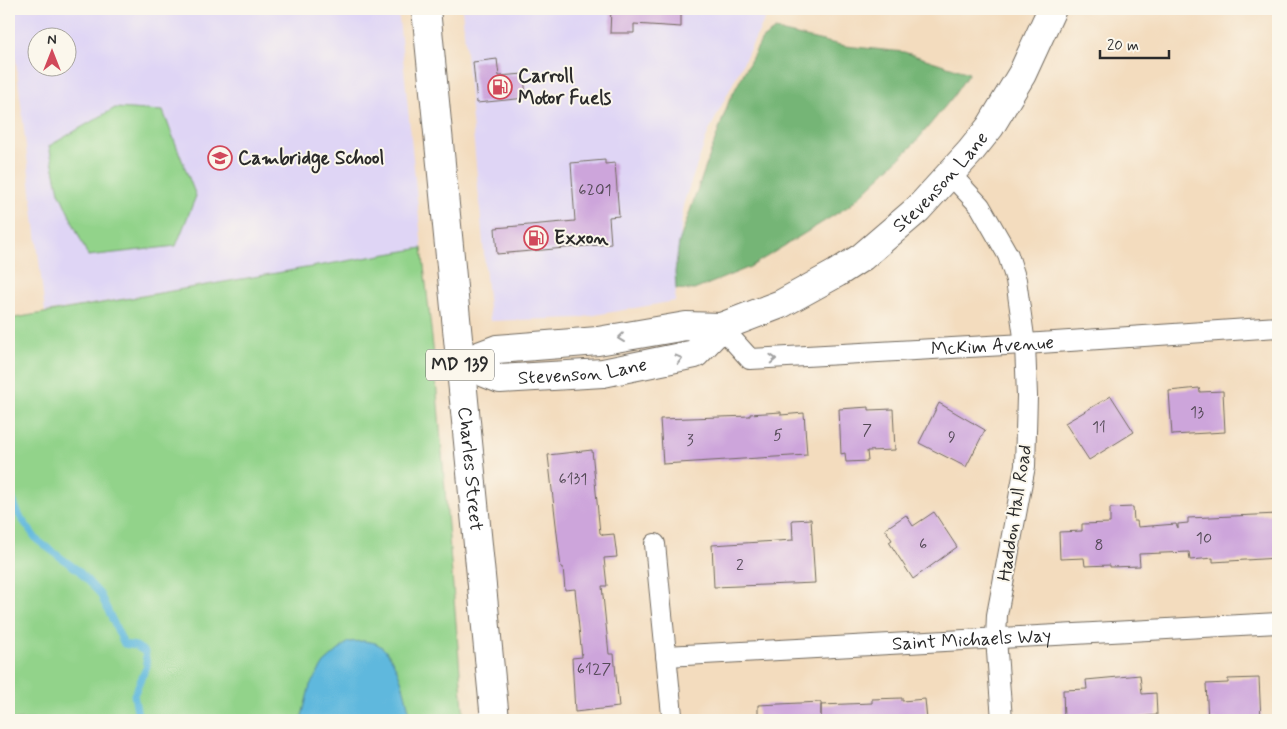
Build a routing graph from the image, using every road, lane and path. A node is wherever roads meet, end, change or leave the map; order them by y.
1 (426, 9) edge
2 (1052, 9) edge
3 (950, 175) junction
4 (1278, 326) edge
5 (721, 327) junction
6 (1025, 344) junction
7 (460, 363) junction
8 (655, 544) dead end
9 (1278, 622) edge
10 (996, 638) junction
11 (666, 656) junction
12 (672, 715) dead end
13 (495, 720) edge
14 (1002, 720) edge

1 - 7 street, Charles Street / MD 139
2 - 3 street, Stevenson Lane
3 - 5 street, Stevenson Lane
3 - 6 street, Haddon Hall Road
4 - 6 street, McKim Avenue
5 -> 6 street, McKim Avenue
5 - 7 street, Stevenson Lane
6 - 10 street, Haddon Hall Road
7 - 13 street, Charles Street / MD 139
8 - 11 street
9 - 10 street, Saint Michaels Way
10 - 11 street, Saint Michaels Way
10 - 14 street, Haddon Hall Road
11 - 12 street

